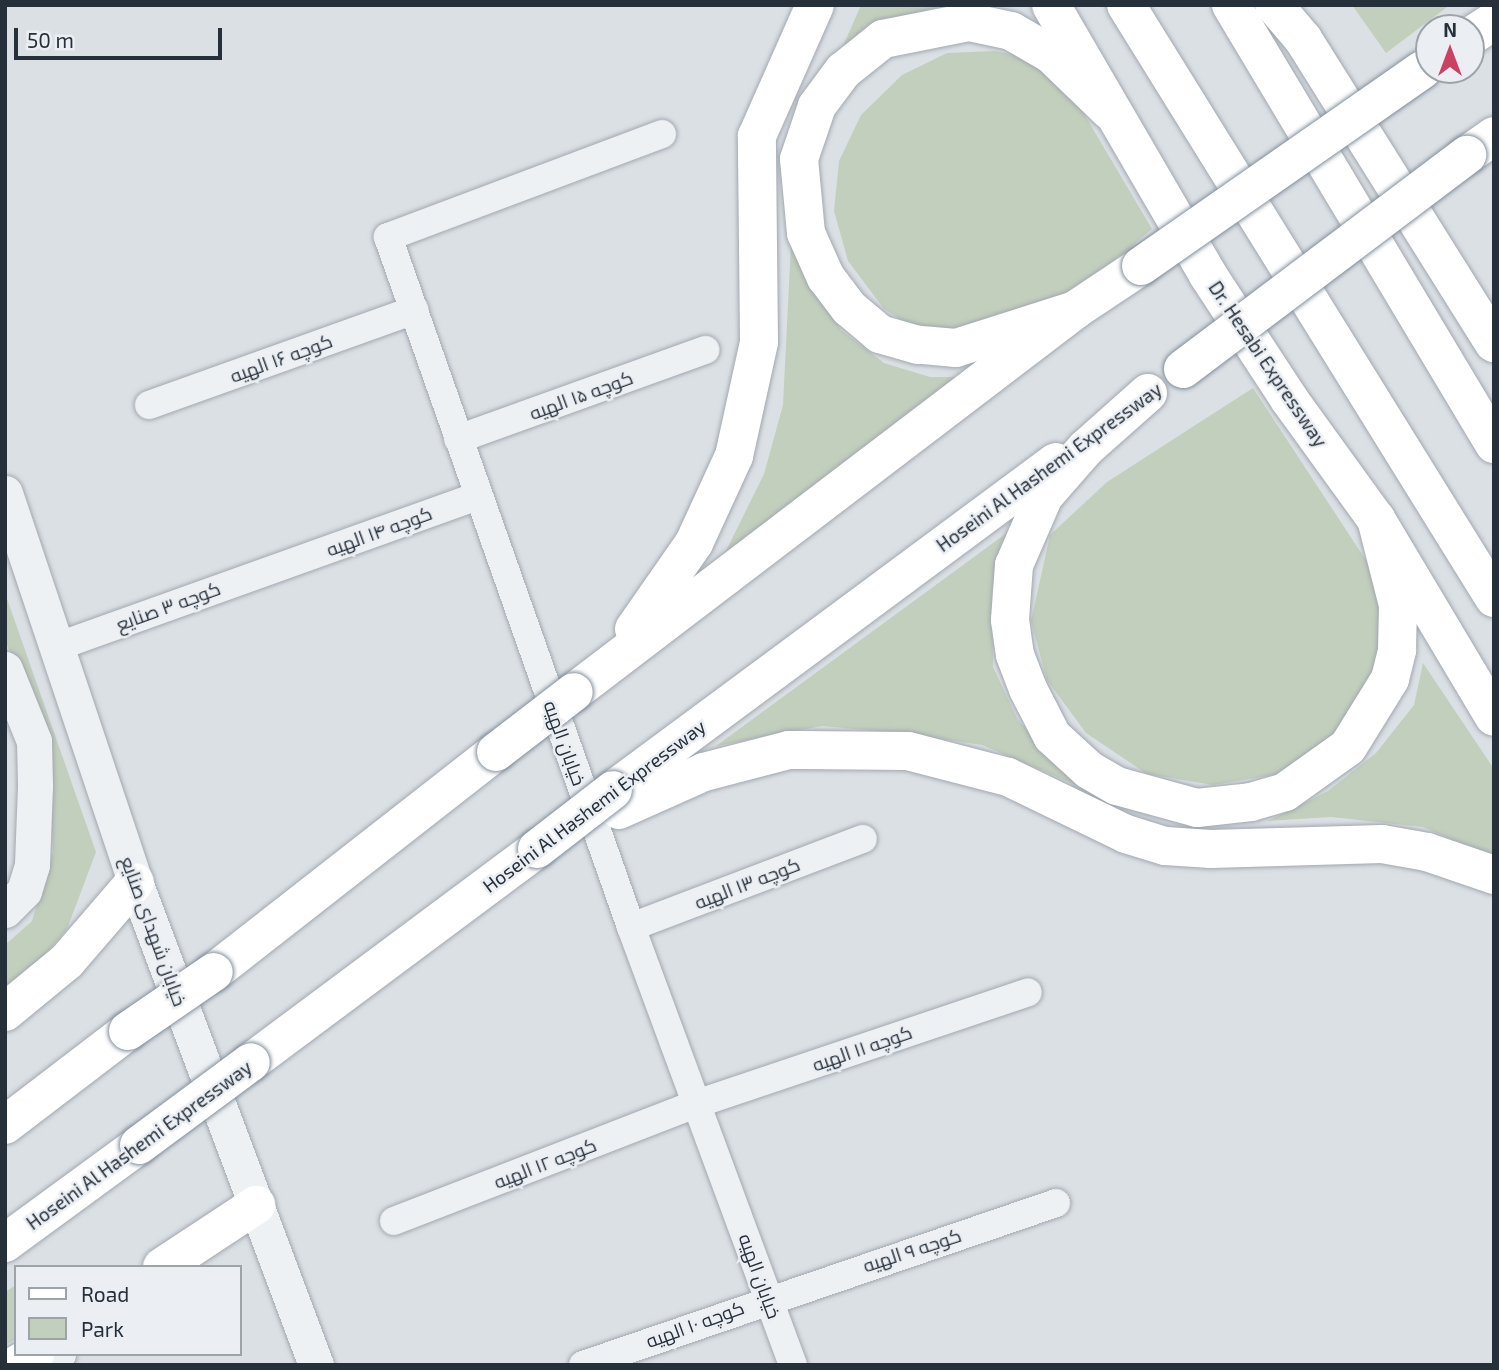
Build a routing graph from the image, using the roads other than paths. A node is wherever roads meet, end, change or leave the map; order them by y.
1 (815, 5) edge
2 (1051, 5) edge
3 (1126, 5) edge
4 (1231, 5) edge
5 (1274, 5) edge
6 (1296, 22) edge
7 (1415, 75) edge
8 (1110, 111) junction
9 (662, 134) dead end
10 (1480, 145) edge
11 (414, 310) junction
12 (1075, 310) junction
13 (1494, 343) edge
14 (705, 350) dead end
15 (1148, 393) junction
16 (149, 405) dead end
17 (458, 439) junction
18 (1494, 444) edge
19 (6, 495) edge
20 (477, 496) junction
21 (1376, 519) junction
22 (281, 566) joint
23 (1494, 598) edge
24 (55, 647) junction
25 (613, 657) junction
26 (5, 668) edge
27 (1494, 717) edge
28 (616, 800) junction
29 (863, 839) dead end
30 (1494, 875) edge
31 (135, 882) junction
32 (5, 910) edge
33 (631, 927) junction
34 (1028, 992) dead end
35 (5, 1012) edge
36 (696, 1104) junction
37 (5, 1125) edge
38 (1056, 1203) dead end
39 (256, 1205) junction
40 (394, 1221) dead end
41 (5, 1243) edge
42 (165, 1265) edge
43 (768, 1298) junction
44 (316, 1365) edge
45 (583, 1365) edge
46 (793, 1365) edge

1 - 25 main road
2 - 8 main road, Dr. Hesabi Expressway
3 - 23 main road
4 - 18 main road
5 - 6 main road
6 - 13 main road
7 - 12 main road, bridge
8 - 12 main road
8 - 21 main road, Dr. Hesabi Expressway
9 - 11 street, خیابان الهیه
10 - 15 main road, Hoseini Al Hashemi Expressway, bridge
11 - 16 street, کوچه ۱۶ الهیه
11 - 17 street, خیابان الهیه
12 - 25 main road
14 - 17 street, کوچه ۱۵ الهیه
15 - 21 main road
15 - 28 main road, Hoseini Al Hashemi Expressway
17 - 20 street, خیابان الهیه
19 - 24 street, خیابان شهدای صنایع
20 - 22 street, کوچه ۱۴ الهیه
20 - 33 street, خیابان الهیه
21 - 27 main road, Dr. Hesabi Expressway
22 - 24 street, کوچه ۳ صنایع
24 - 31 street, خیابان شهدای صنایع
25 - 37 main road, bridge
26 - 32 street
28 - 30 main road
28 - 41 main road, Hoseini Al Hashemi Expressway, bridge
29 - 33 street, کوچه ۱۳ الهیه
31 - 35 main road
31 - 39 street, خیابان شهدای صنایع
33 - 36 street, خیابان الهیه
34 - 36 street, کوچه ۱۱ الهیه
36 - 40 street, کوچه ۱۲ الهیه
36 - 43 street, خیابان الهیه
38 - 43 street, کوچه ۹ الهیه
39 - 42 main road
39 - 44 street, خیابان شهدای صنایع
43 - 45 street, کوچه ۱۰ الهیه
43 - 46 street, خیابان الهیه

